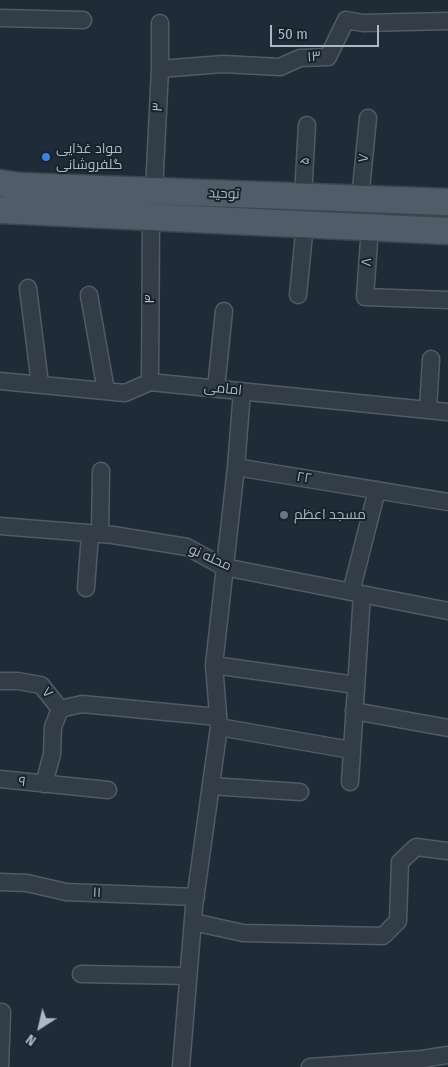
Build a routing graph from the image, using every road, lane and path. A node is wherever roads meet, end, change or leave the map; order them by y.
1 (0, 18) edge
2 (83, 20) dead end
3 (448, 21) edge
4 (160, 23) dead end
5 (160, 69) junction
6 (368, 118) dead end
7 (307, 125) dead end
8 (0, 183) edge
9 (154, 191) junction
10 (303, 196) junction
11 (360, 199) junction
12 (448, 202) edge
13 (0, 210) edge
14 (151, 217) junction
15 (305, 224) junction
16 (370, 228) junction
17 (448, 231) edge
18 (28, 288) dead end
19 (89, 295) dead end
20 (298, 295) dead end
21 (448, 300) edge
22 (224, 311) dead end
23 (431, 359) dead end
24 (0, 380) edge
25 (150, 382) junction
26 (40, 384) junction
27 (216, 388) junction
28 (106, 391) junction
29 (242, 391) junction
30 (428, 409) junction
31 (448, 412) edge
32 (236, 467) junction
33 (100, 471) dead end
34 (377, 490) junction
35 (448, 502) edge
36 (0, 526) edge
37 (95, 534) junction
38 (224, 567) junction
39 (86, 588) dead end
40 (356, 593) junction
41 (448, 611) edge
42 (214, 665) junction
43 (0, 681) edge
44 (356, 685) junction
45 (60, 709) junction
46 (354, 711) junction
47 (218, 722) junction
48 (448, 728) edge
49 (351, 750) junction
50 (0, 779) edge
51 (350, 782) dead end
52 (44, 784) junction
53 (211, 786) junction
54 (108, 790) dead end
55 (300, 792) dead end
56 (448, 851) edge
57 (0, 882) edge
58 (196, 897) junction
59 (193, 922) junction
60 (81, 974) dead end
61 (188, 976) junction
62 (2, 1012) dead end
63 (448, 1055) edge
64 (350, 1066) edge
65 (0, 1067) edge
66 (181, 1067) edge
67 (310, 1067) edge

1 - 2 street
3 - 5 street, ۱۳
4 - 5 street, ۳
5 - 9 street, ۳
6 - 11 street, ۷
7 - 10 street, ۵
8 - 9 main road, توحید
9 - 10 main road, توحید
10 - 11 main road, توحید
11 - 12 main road, توحید
13 - 14 main road, توحید
14 - 15 main road, توحید
14 - 25 street, ۴
15 - 16 main road, توحید
15 - 20 street
16 - 17 main road, توحید
16 - 21 street, ۸
18 - 26 street
19 - 28 street
22 - 27 street
23 - 30 street
24 - 26 street, امامی
25 - 27 street, امامی
25 - 28 street, امامی
26 - 28 street, امامی
27 - 29 street, امامی
29 - 30 street, امامی
29 - 32 street
30 - 31 street, امامی
32 - 34 street, ۲۲
32 - 38 street
33 - 37 street
34 - 35 street, ۲۲
34 - 40 street
36 - 37 street, محله نو
37 - 38 street, محله نو
37 - 39 street
38 - 40 street, محله نو
38 - 42 street
40 - 41 street, محله نو
40 - 44 street
42 - 44 street
42 - 47 street
43 - 45 street, ۷
44 - 46 street
45 - 47 street
45 - 52 street
46 - 48 street
46 - 49 street
47 - 49 street
47 - 53 street
49 - 51 street
50 - 52 street, ۹
52 - 54 street, ۹
53 - 55 street
53 - 58 street
56 - 59 street
57 - 58 street, ۱۱
58 - 59 street
59 - 61 street
60 - 61 street
61 - 66 street
62 - 65 street
63 - 64 street
64 - 67 street

